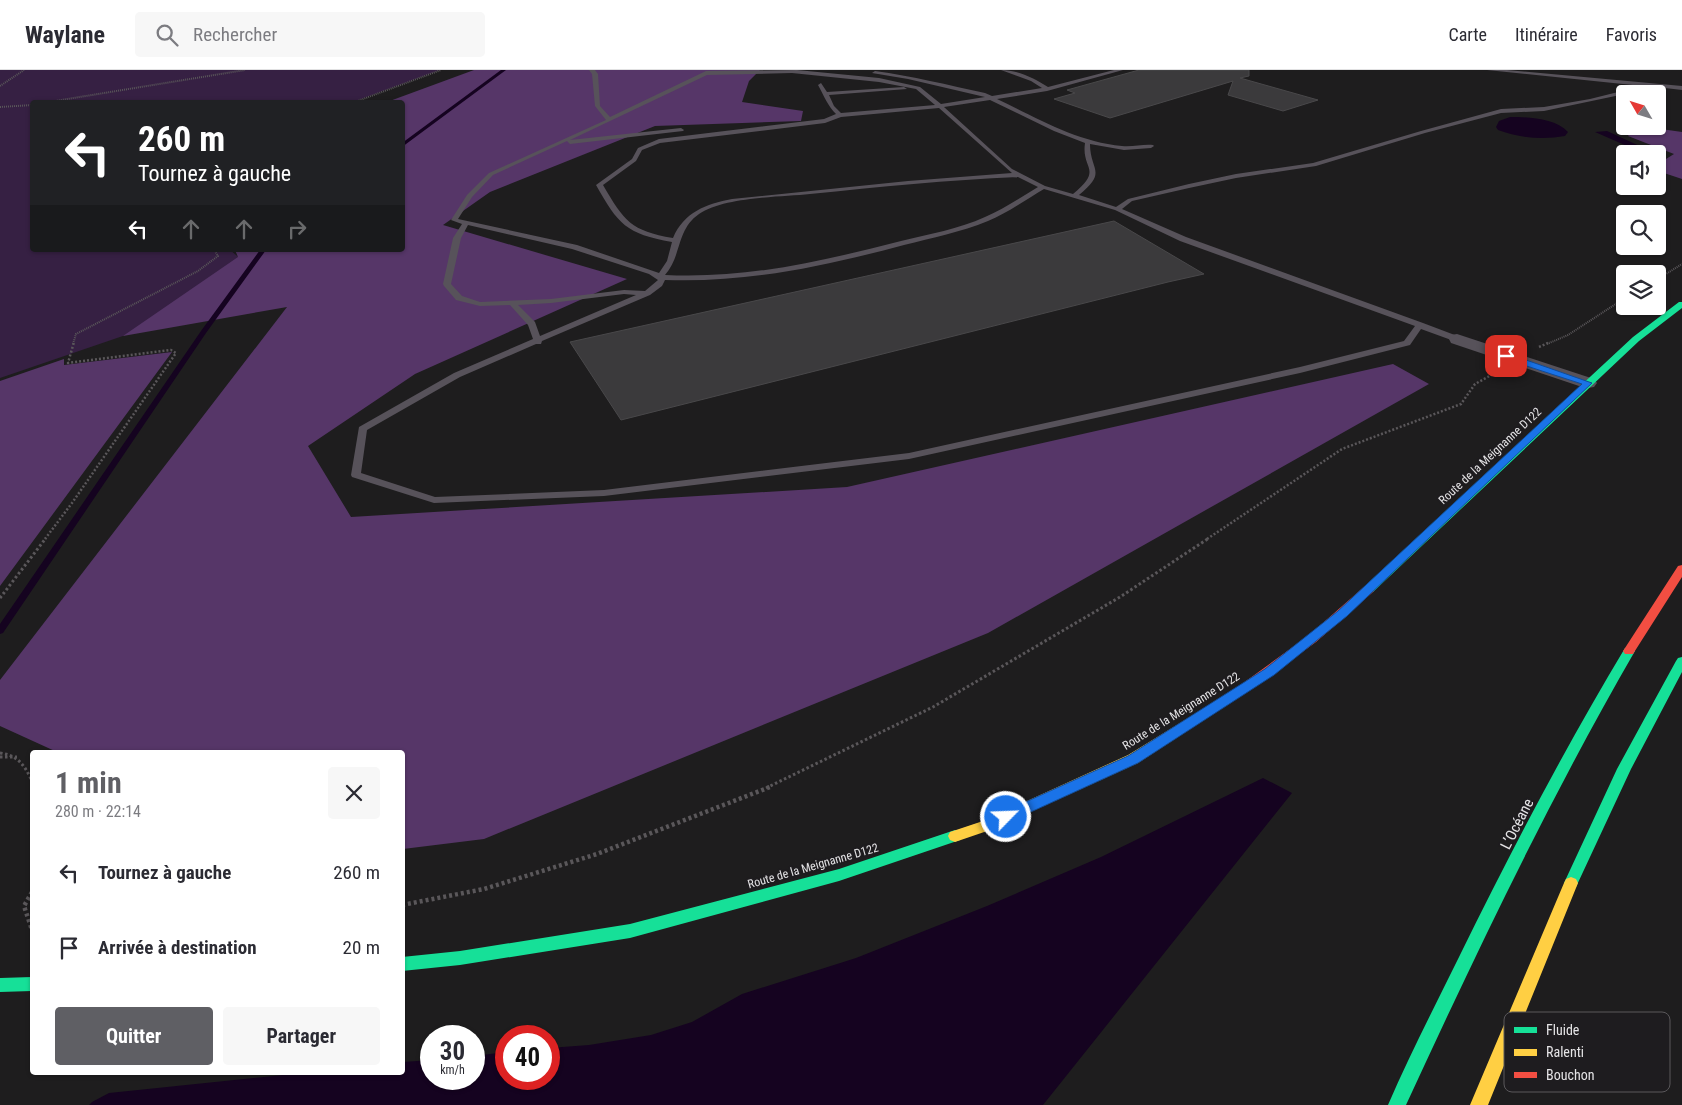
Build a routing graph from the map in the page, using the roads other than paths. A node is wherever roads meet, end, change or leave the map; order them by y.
1 (592, 70) edge
2 (1004, 70) edge
3 (1120, 70) edge
4 (1490, 70) edge
5 (792, 71) edge
6 (1648, 84) junction
7 (821, 85) dead end
8 (918, 88) junction
9 (1682, 88) edge
10 (1047, 89) junction
11 (824, 94) junction
12 (992, 99) junction
13 (940, 106) junction
14 (840, 116) junction
15 (610, 120) junction
16 (724, 126) dead end
17 (684, 130) dead end
18 (1088, 142) junction
19 (561, 143) junction
20 (1151, 146) dead end
21 (1018, 175) junction
22 (1043, 187) junction
23 (1075, 195) junction
24 (1117, 209) junction
25 (466, 223) junction
26 (677, 241) junction
27 (659, 276) junction
28 (647, 293) junction
29 (513, 304) junction
30 (1682, 304) edge
31 (1420, 326) junction
32 (1457, 339) joint
33 (538, 342) junction
34 (1588, 383) junction
35 (1682, 568) edge
36 (1682, 661) edge
37 (405, 964) edge
38 (30, 984) edge
39 (0, 985) edge
40 (1517, 1012) edge
41 (1504, 1044) edge
42 (1397, 1105) edge
43 (1479, 1105) edge

1 - 15 lane
2 - 10 lane
3 - 10 lane
4 - 6 lane
5 - 8 lane
5 - 12 lane
5 - 15 lane
6 - 9 lane
6 - 24 lane
7 - 11 lane
8 - 11 lane
8 - 13 lane
10 - 12 lane
11 - 14 lane
12 - 13 lane
12 - 18 lane
13 - 14 lane
13 - 21 lane
14 - 16 lane
14 - 26 lane
15 - 19 lane
17 - 19 lane
18 - 20 lane
18 - 23 lane
19 - 25 lane
21 - 22 lane
21 - 26 lane
22 - 23 lane
22 - 27 lane
23 - 24 lane
24 - 31 lane
25 - 27 lane
25 - 29 lane
26 - 27 lane
27 - 28 lane
28 - 29 lane
28 - 33 lane
29 - 33 lane
30 - 34 main road, Route de la Meignanne D122
31 - 32 lane
31 - 33 lane
32 - 34 street
34 - 37 main road, Route de la Meignanne D122
35 - 42 main road, L’Océane
36 - 40 main road
38 - 39 main road
41 - 43 main road

